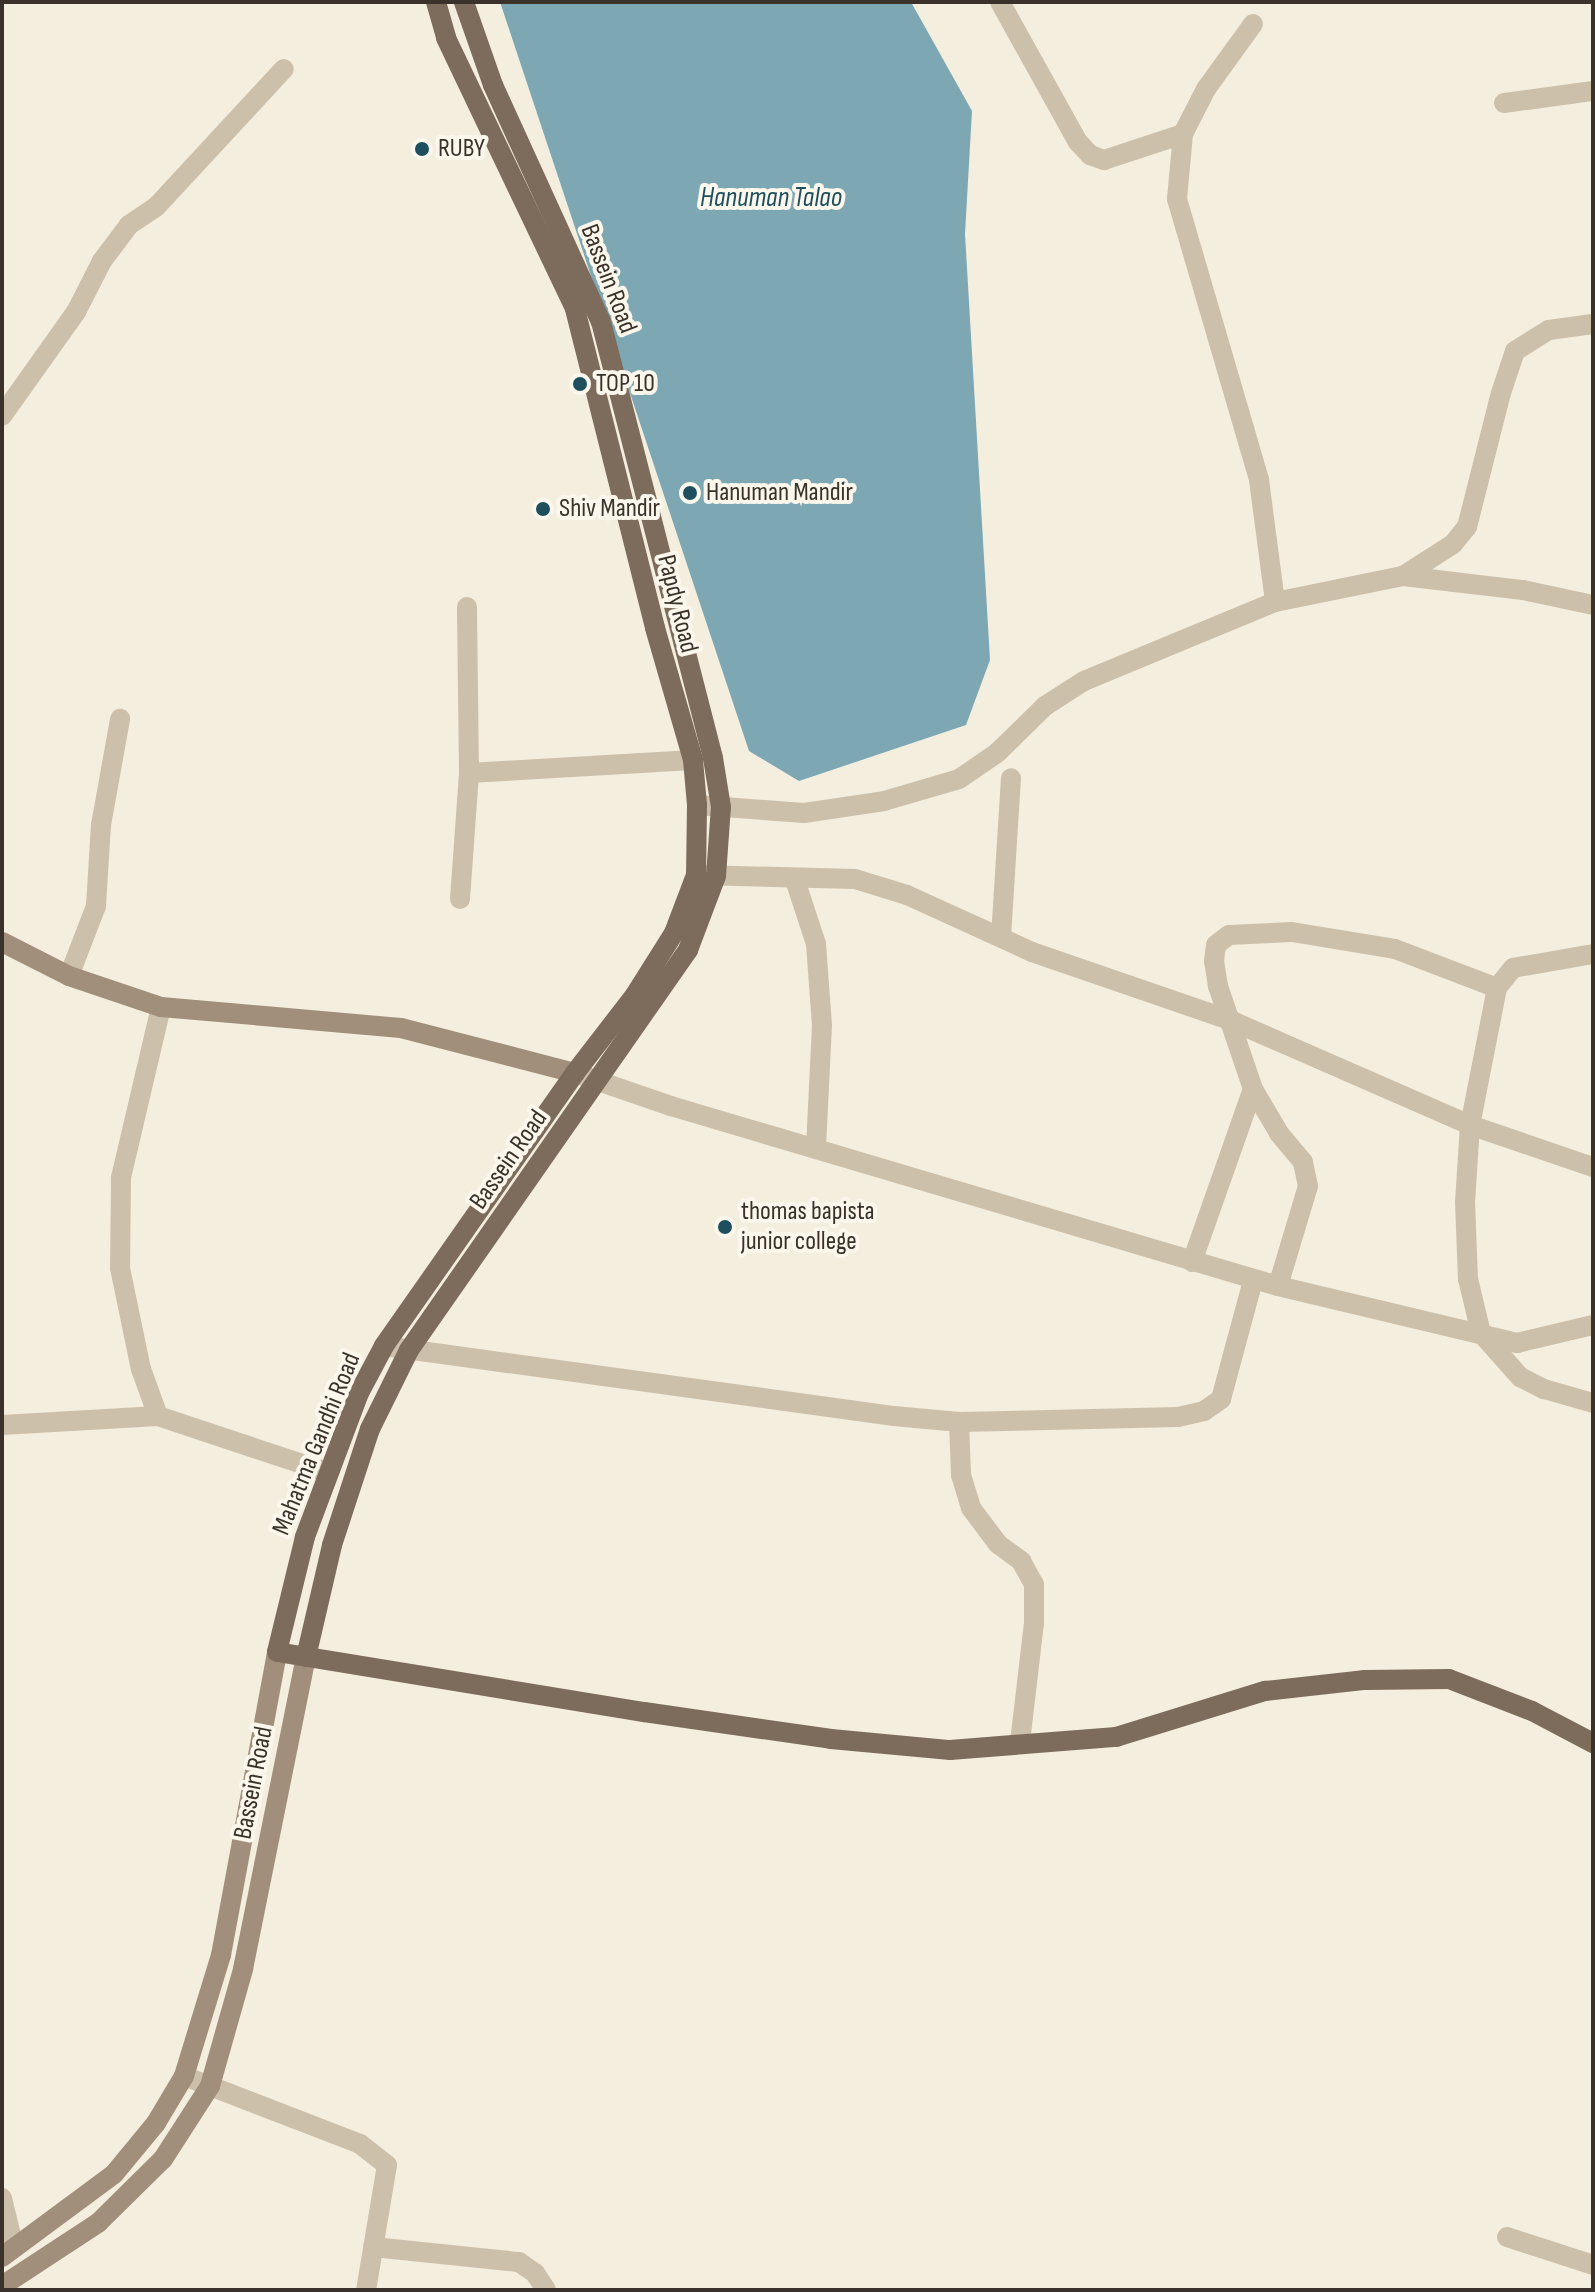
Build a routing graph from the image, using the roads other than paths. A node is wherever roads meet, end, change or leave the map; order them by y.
1 (436, 2) edge
2 (464, 2) edge
3 (1000, 2) edge
4 (1253, 24) dead end
5 (284, 69) dead end
6 (1593, 91) edge
7 (1504, 103) dead end
8 (1183, 134) junction
9 (1593, 324) edge
10 (2, 416) edge
11 (1403, 576) junction
12 (1275, 602) junction
13 (1593, 605) edge
14 (467, 607) dead end
15 (120, 719) dead end
16 (693, 760) junction
17 (469, 773) junction
18 (1011, 778) dead end
19 (697, 805) junction
20 (721, 807) junction
21 (706, 875) junction
22 (795, 880) junction
23 (460, 899) dead end
24 (1001, 937) junction
25 (2, 942) edge
26 (1593, 954) edge
27 (69, 976) junction
28 (1497, 988) junction
29 (161, 1007) junction
30 (1232, 1021) junction
31 (575, 1073) junction
32 (597, 1081) junction
33 (1253, 1089) junction
34 (1470, 1125) junction
35 (816, 1149) junction
36 (1593, 1167) edge
37 (1192, 1262) junction
38 (1253, 1280) junction
39 (1278, 1286) junction
40 (1593, 1325) edge
41 (1481, 1333) junction
42 (384, 1346) junction
43 (409, 1350) junction
44 (1593, 1403) edge
45 (158, 1416) junction
46 (959, 1422) junction
47 (2, 1425) edge
48 (329, 1473) junction
49 (277, 1652) junction
50 (306, 1657) junction
51 (1020, 1742) junction
52 (1593, 1743) edge
53 (184, 2076) junction
54 (210, 2086) junction
55 (2, 2198) edge
56 (1507, 2237) dead end
57 (373, 2247) junction
58 (8, 2252) edge
59 (1593, 2265) edge
60 (2, 2286) edge
61 (366, 2290) edge
62 (546, 2290) edge

1 - 16 main road, Papdy Road
2 - 20 main road, Bassein Road
3 - 8 street
4 - 8 street
5 - 10 street
6 - 7 street
8 - 12 street
9 - 11 street
11 - 12 street
11 - 13 street
12 - 20 street
14 - 17 street
15 - 27 street
16 - 17 street
16 - 19 main road, Papdy Road
17 - 23 street
18 - 24 street
19 - 20 street
19 - 21 main road, Papdy Road
20 - 21 main road, Bassein Road
21 - 22 street
21 - 31 main road, Papdy Road
21 - 32 main road, Bassein Road
22 - 24 street
22 - 35 street
24 - 30 street
25 - 27 main road
26 - 28 street
27 - 29 main road
28 - 30 street
28 - 34 street
29 - 31 main road
29 - 45 street
30 - 33 street
30 - 34 street
31 - 32 street
31 - 42 main road, Mahatma Gandhi Road
32 - 35 street
32 - 43 main road, Bassein Road
33 - 37 street
33 - 39 street
34 - 36 street
34 - 41 street
35 - 37 street
37 - 38 street
38 - 39 street
38 - 46 street
39 - 41 street
40 - 41 street
41 - 44 street
42 - 43 street
42 - 48 main road, Mahatma Gandhi Road
43 - 46 street
43 - 50 main road, Bassein Road
45 - 47 street
45 - 48 street
46 - 51 street
48 - 49 main road, Mahatma Gandhi Road
49 - 50 main road
49 - 53 main road, Bassein Road
50 - 51 main road
50 - 54 main road, Bassein Road
51 - 52 main road
53 - 54 street
53 - 58 main road, Bassein Road
54 - 57 street
54 - 60 main road, Bassein Road
55 - 58 street
56 - 59 street
57 - 61 street
57 - 62 street

